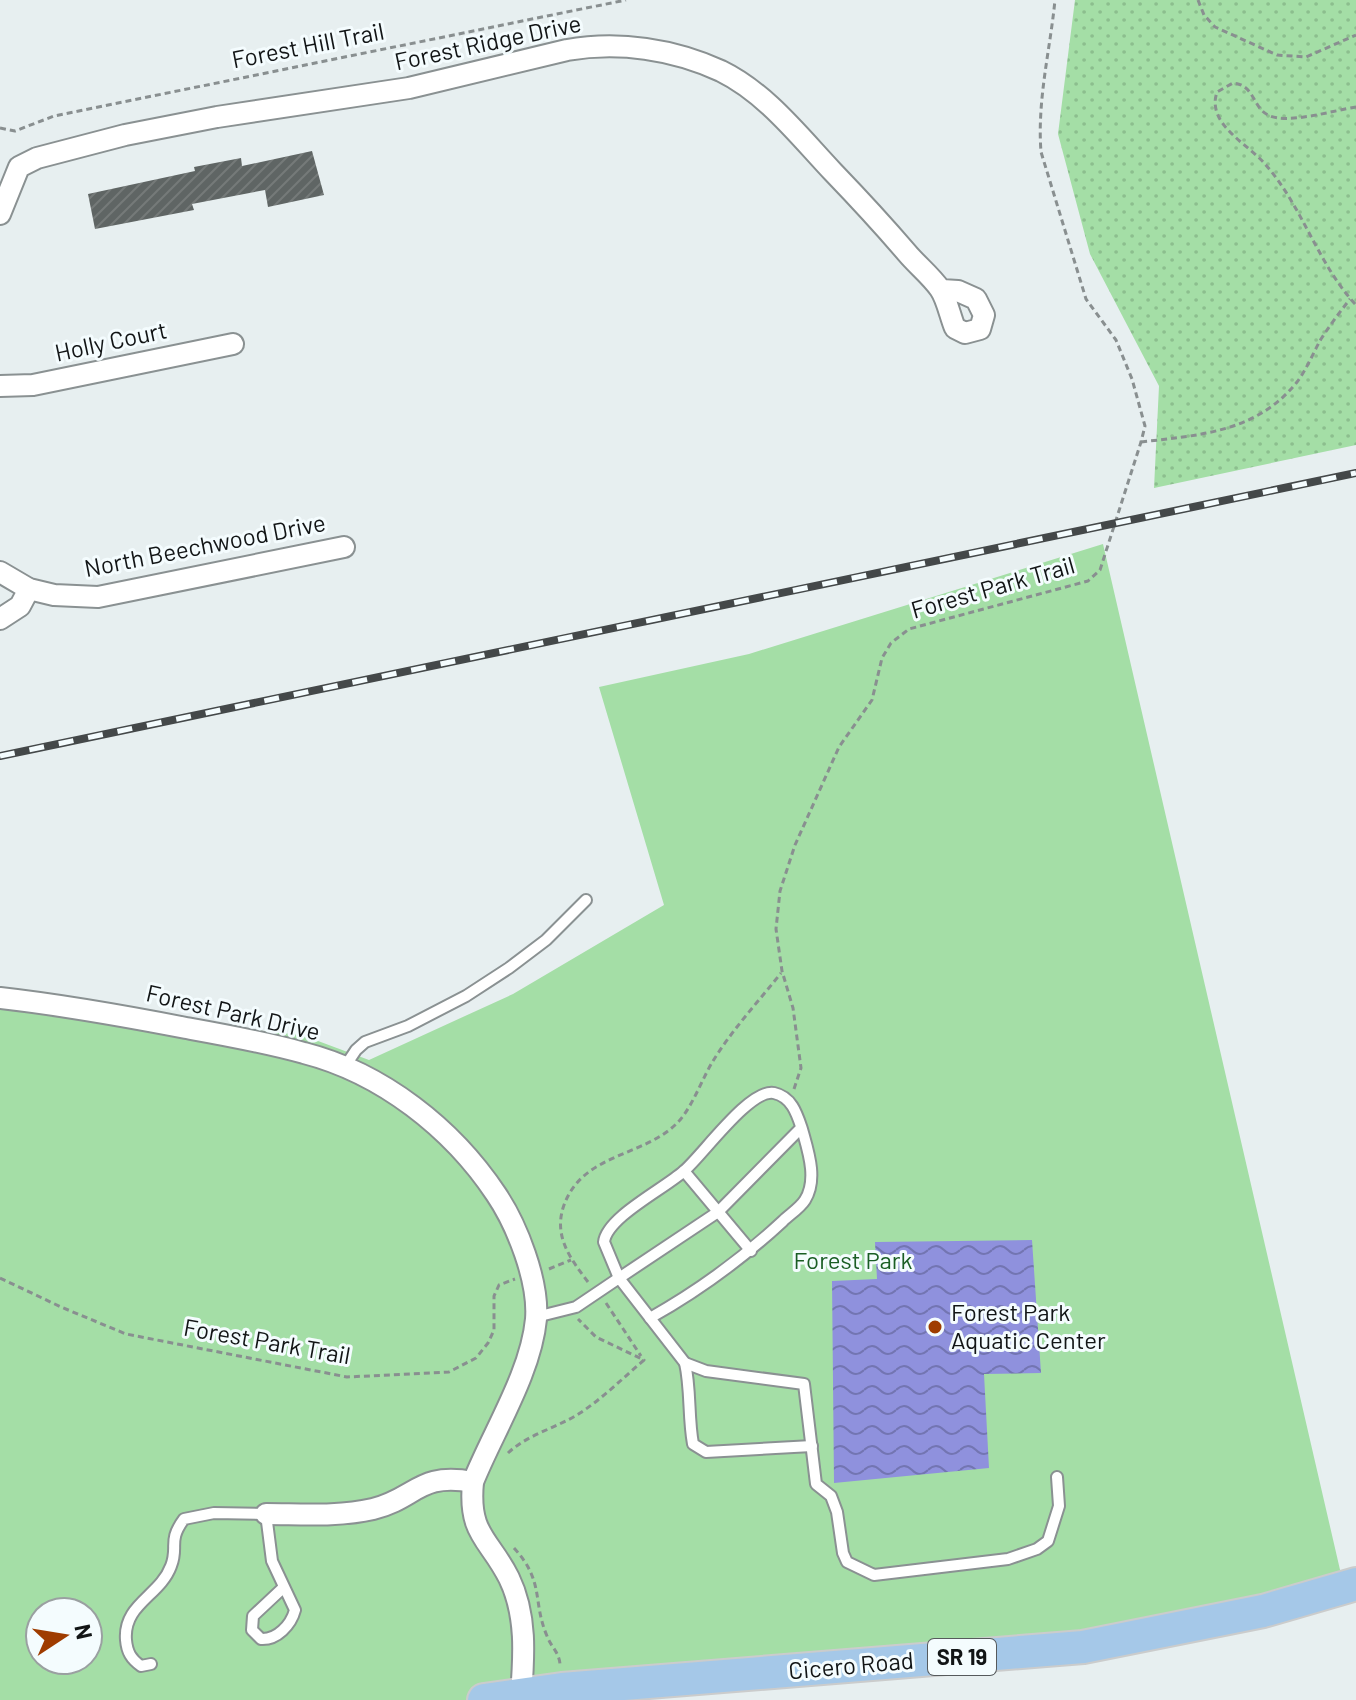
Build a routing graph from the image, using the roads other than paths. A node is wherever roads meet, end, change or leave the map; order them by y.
1 (6, 174) edge
2 (0, 214) edge
3 (942, 290) dead end
4 (233, 344) dead end
5 (0, 386) edge
6 (344, 547) dead end
7 (0, 572) edge
8 (29, 589) junction
9 (0, 619) edge
10 (586, 900) dead end
11 (0, 998) edge
12 (344, 1068) junction
13 (801, 1128) junction
14 (684, 1171) junction
15 (718, 1212) junction
16 (751, 1251) junction
17 (619, 1278) junction
18 (536, 1317) junction
19 (650, 1318) junction
20 (685, 1363) junction
21 (812, 1446) junction
22 (1057, 1477) dead end
23 (473, 1482) junction
24 (266, 1514) junction
25 (1356, 1584) edge
26 (284, 1587) junction
27 (151, 1664) dead end
28 (521, 1695) junction
29 (484, 1700) edge

1 - 2 street
1 - 3 street, Forest Ridge Drive
4 - 5 street, Holly Court
6 - 8 street, North Beechwood Drive
7 - 8 street
8 - 9 street
10 - 12 lane
11 - 12 street, Forest Park Drive
12 - 18 street, Forest Park Drive
13 - 14 lane
13 - 15 lane
13 - 16 lane
14 - 15 lane
14 - 17 lane
15 - 16 lane
15 - 17 lane
16 - 19 lane
17 - 18 lane
17 - 19 lane
18 - 23 street, Forest Park Drive
19 - 20 lane
20 - 21 lane
20 - 21 lane
21 - 22 lane
23 - 24 street
23 - 28 street, Forest Park Drive
24 - 26 lane
24 - 27 lane
25 - 28 main road, Cicero Road / SR 19
26 - 26 lane
28 - 29 main road, Cicero Road / SR 19

